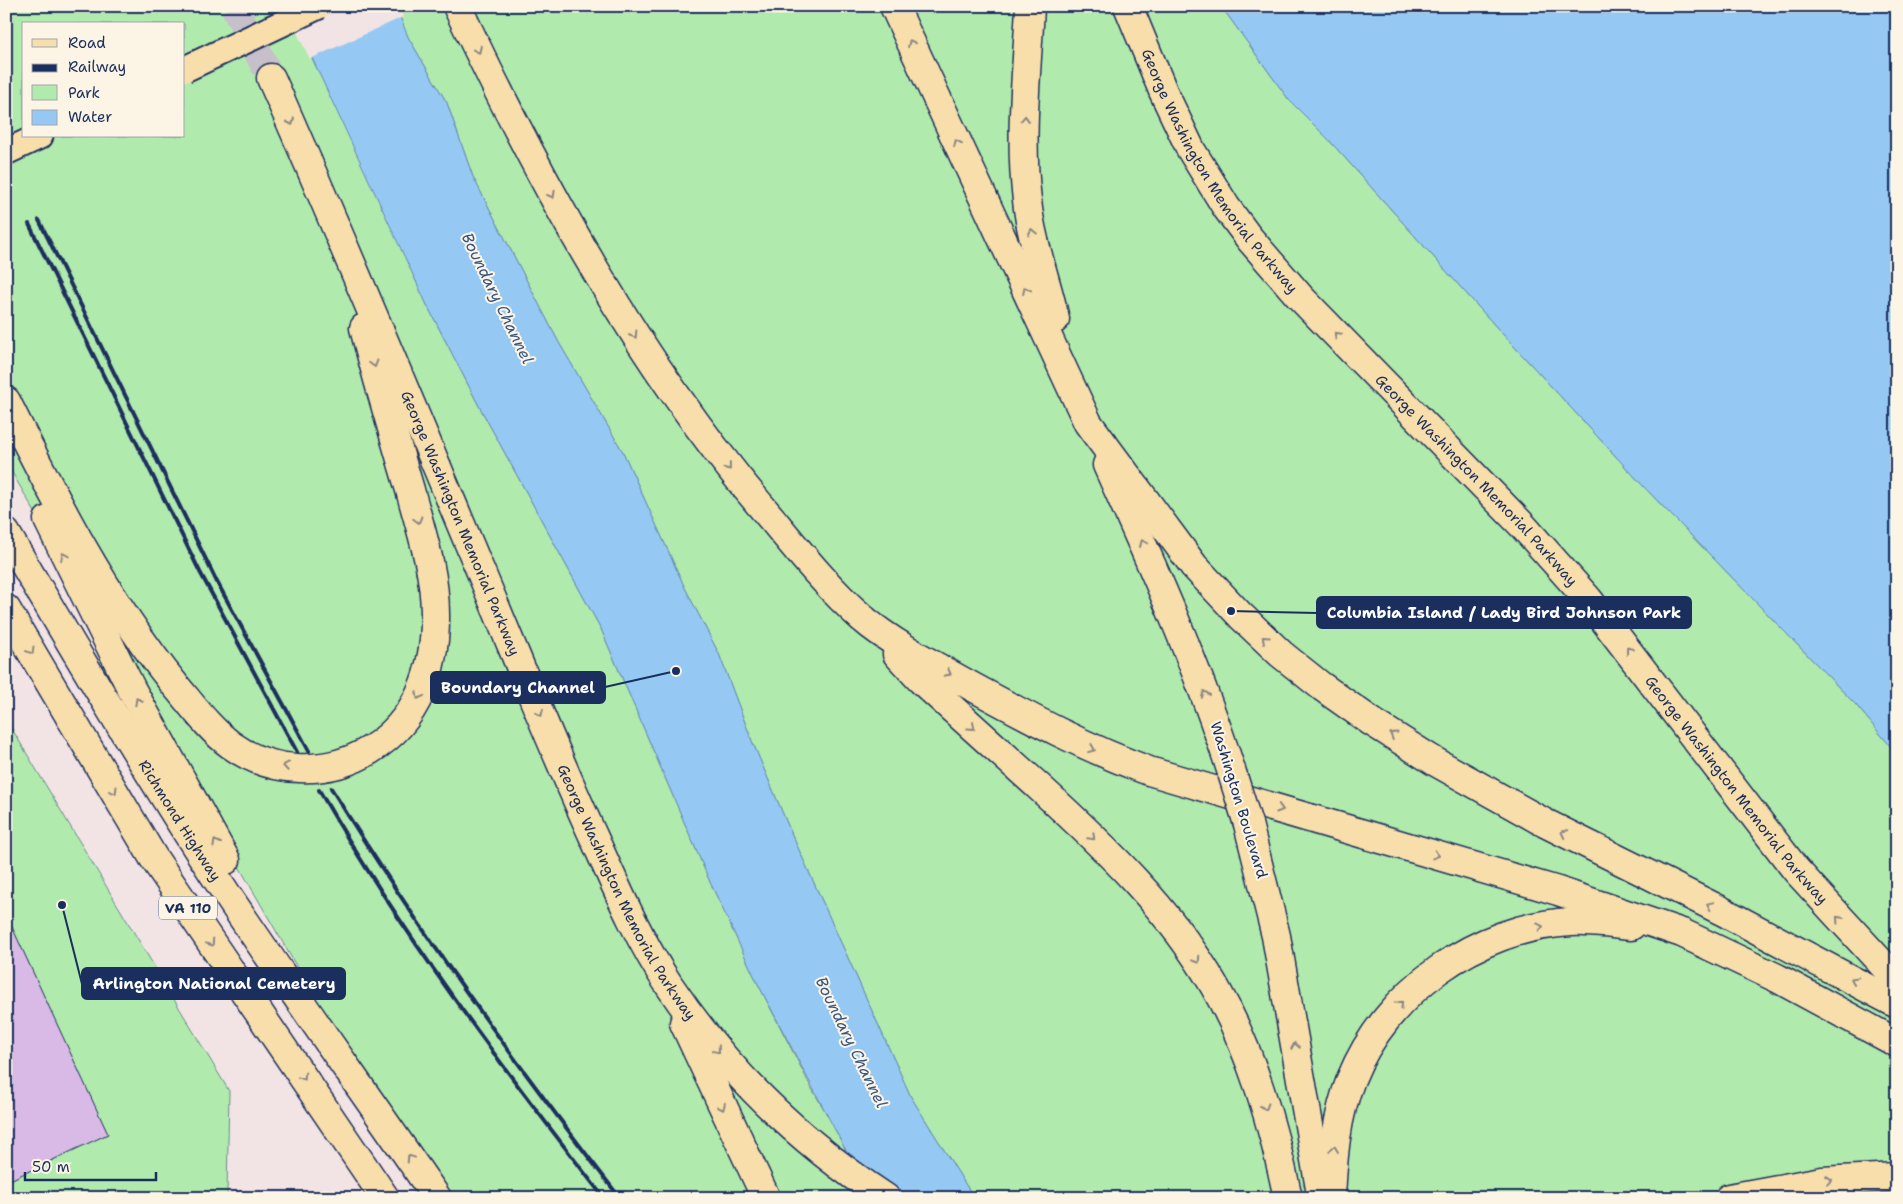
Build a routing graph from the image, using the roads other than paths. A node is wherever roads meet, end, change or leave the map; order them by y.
1 (319, 6) edge
2 (457, 6) edge
3 (894, 6) edge
4 (1030, 6) edge
5 (1128, 6) edge
6 (185, 69) edge
7 (271, 78) tunnel mouth
8 (36, 138) edge
9 (6, 152) edge
10 (339, 232) junction
11 (1069, 382) junction
12 (6, 401) edge
13 (6, 412) edge
14 (1088, 423) junction
15 (6, 533) edge
16 (6, 610) edge
17 (863, 618) junction
18 (1682, 933) junction
19 (1897, 980) edge
20 (667, 982) junction
21 (1897, 1004) edge
22 (314, 1024) junction
23 (1897, 1043) edge
24 (1897, 1177) edge
25 (385, 1198) edge
26 (437, 1198) edge
27 (766, 1198) edge
28 (886, 1198) edge
29 (1288, 1198) edge
30 (1322, 1198) edge
31 (1331, 1198) edge
32 (1729, 1198) edge

1 - 6 main road, bridge
2 -> 17 highway
11 -> 3 highway
11 -> 4 highway
19 -> 5 highway, George Washington Memorial Parkway
7 -> 10 highway, George Washington Memorial Parkway
8 - 9 main road
10 -> 12 highway
10 -> 20 highway, George Washington Memorial Parkway
11 - 14 highway
22 -> 13 highway
21 -> 14 highway
30 -> 14 highway, Washington Boulevard, bridge
15 - 22 highway, Richmond Highway / VA 110
16 -> 25 highway, VA 110
17 -> 18 highway
17 -> 29 highway
18 - 23 highway
31 -> 18 highway
20 -> 27 highway
20 -> 28 highway, George Washington Memorial Parkway
26 -> 22 highway, Richmond Highway / VA 110
32 -> 24 highway

